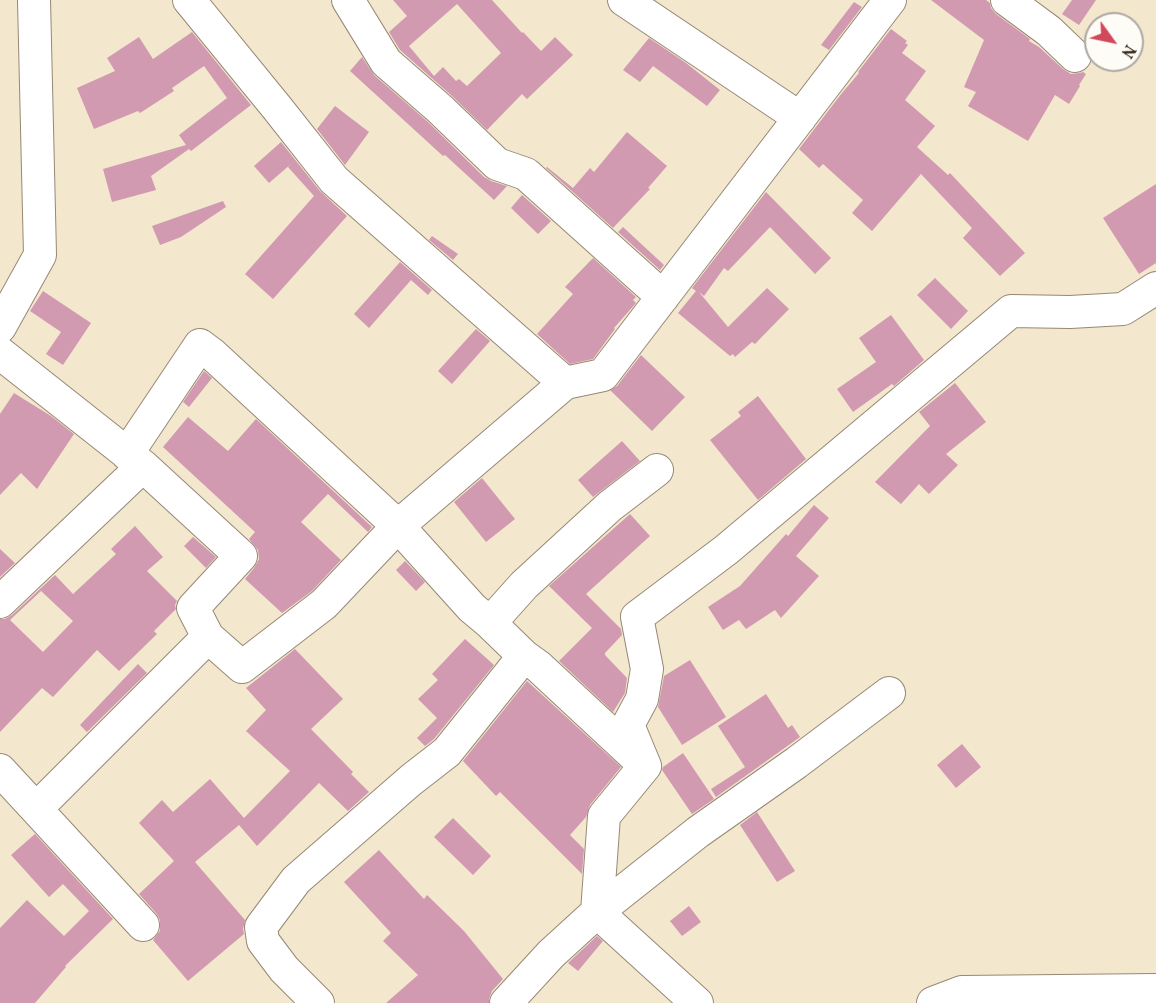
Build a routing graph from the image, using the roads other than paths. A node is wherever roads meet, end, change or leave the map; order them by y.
1 (34, 0) edge
2 (189, 0) edge
3 (348, 0) edge
4 (624, 0) edge
5 (890, 0) edge
6 (1007, 0) edge
7 (1075, 56) dead end
8 (800, 118) junction
9 (1156, 288) edge
10 (663, 297) junction
11 (0, 327) edge
12 (0, 353) edge
13 (565, 383) junction
14 (135, 460) junction
15 (657, 470) dead end
16 (398, 526) junction
17 (0, 602) edge
18 (490, 623) junction
19 (208, 637) junction
20 (524, 656) junction
21 (889, 693) dead end
22 (645, 766) junction
23 (0, 770) edge
24 (36, 808) junction
25 (597, 912) junction
26 (143, 925) dead end
27 (1156, 990) edge
28 (318, 1003) edge
29 (506, 1003) edge
30 (697, 1003) edge
31 (933, 1003) edge

1 - 11 street
2 - 13 street
3 - 10 street
4 - 8 street
5 - 8 street
6 - 7 street
8 - 10 street
9 - 22 street
10 - 13 street
12 - 14 street
13 - 16 street
14 - 16 street
14 - 17 street
14 - 19 street
15 - 18 street
16 - 18 street
16 - 19 street
18 - 20 street
19 - 24 street
20 - 22 street
20 - 28 street
21 - 25 street
22 - 25 street
23 - 24 street
24 - 26 street
25 - 29 street
25 - 30 street
27 - 31 street

